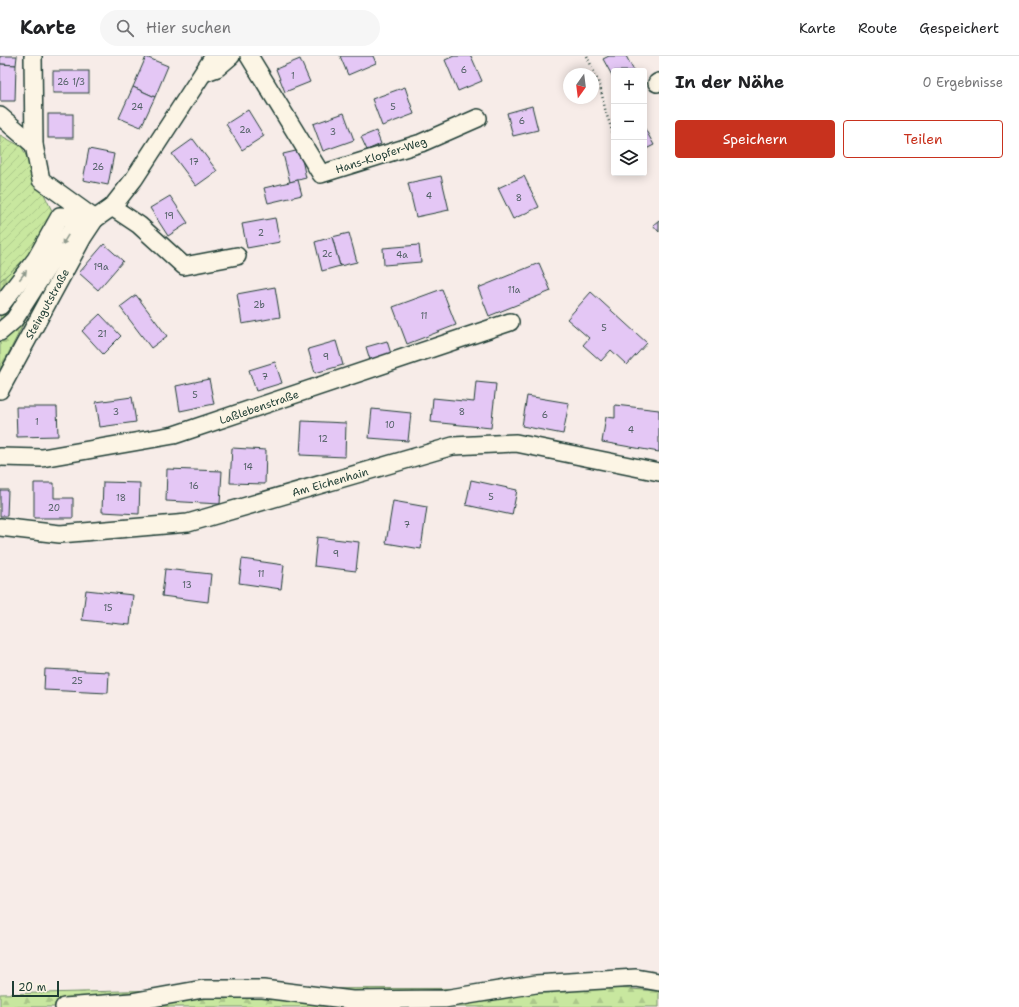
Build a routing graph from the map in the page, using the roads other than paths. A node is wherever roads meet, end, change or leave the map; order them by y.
1 (33, 56) edge
2 (214, 56) edge
3 (231, 56) edge
4 (249, 56) edge
5 (206, 72) junction
6 (0, 116) edge
7 (478, 118) dead end
8 (34, 145) junction
9 (112, 207) junction
10 (95, 219) junction
11 (237, 256) dead end
12 (0, 306) edge
13 (510, 322) dead end
14 (0, 332) edge
15 (0, 390) edge
16 (0, 457) edge
17 (659, 472) edge
18 (0, 527) edge
19 (659, 982) edge
20 (64, 1007) edge

1 - 8 street
2 - 5 street, Steingutstraße
3 - 5 street, Steingutstraße
4 - 7 street, Hans-Klopfer-Weg
5 - 9 street, Steingutstraße
6 - 8 street
8 - 10 street
9 - 10 street, Steingutstraße
9 - 11 street
12 -> 10 street
10 -> 14 street, Steingutstraße
10 - 15 street, Steingutstraße
13 - 16 street, Laßlebenstraße
17 - 18 street, Am Eichenhain
19 - 20 street

